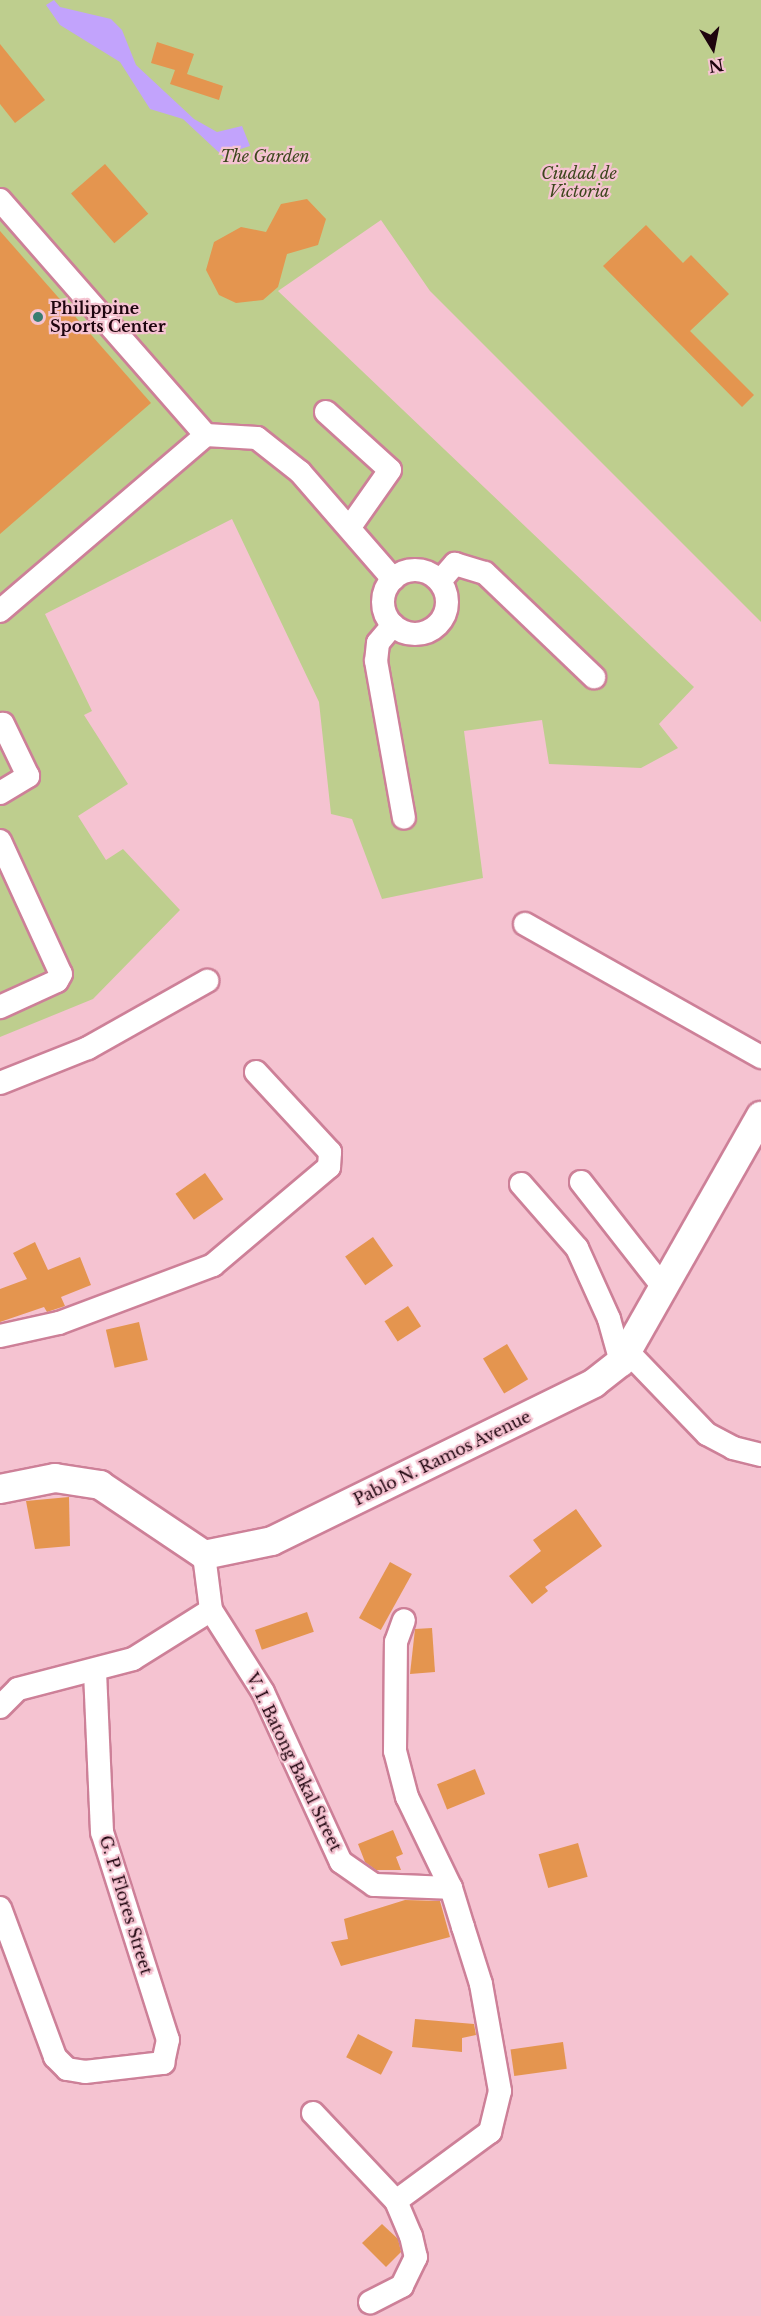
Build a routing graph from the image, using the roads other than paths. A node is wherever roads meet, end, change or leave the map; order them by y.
1 (0, 200) edge
2 (326, 412) dead end
3 (206, 435) junction
4 (350, 527) junction
5 (393, 579) junction
6 (440, 581) junction
7 (0, 611) edge
8 (393, 626) junction
9 (594, 677) dead end
10 (3, 724) dead end
11 (0, 793) edge
12 (404, 818) dead end
13 (0, 842) edge
14 (525, 924) dead end
15 (207, 981) dead end
16 (0, 1007) edge
17 (761, 1057) edge
18 (256, 1072) dead end
19 (0, 1083) edge
20 (761, 1116) edge
21 (581, 1182) dead end
22 (521, 1184) dead end
23 (663, 1287) junction
24 (0, 1336) edge
25 (624, 1356) junction
26 (761, 1455) edge
27 (0, 1489) edge
28 (204, 1555) junction
29 (212, 1610) junction
30 (404, 1620) dead end
31 (95, 1672) junction
32 (0, 1707) edge
33 (451, 1888) junction
34 (0, 1908) edge
35 (313, 2113) dead end
36 (396, 2201) junction
37 (370, 2302) dead end

1 - 3 street
2 - 4 street
3 - 4 street
3 - 7 street
4 - 5 street
5 - 6 street
5 - 8 street
6 - 8 street
6 - 9 street
8 - 12 street
10 - 11 street
13 - 16 street
14 - 17 street
15 - 19 street
18 - 24 street
20 - 23 street, Pablo N. Ramos Avenue
21 - 23 street
22 - 25 street
23 - 25 street, Pablo N. Ramos Avenue
25 - 26 street
25 - 28 street, Pablo N. Ramos Avenue
27 - 28 street
28 - 29 street, V. I. Batong Bakal Street
29 - 31 street
29 - 33 street, V. I. Batong Bakal Street
30 - 33 street
31 - 32 street
31 - 34 street, G. P. Flores Street
33 - 36 street
35 - 36 street
36 - 37 street

